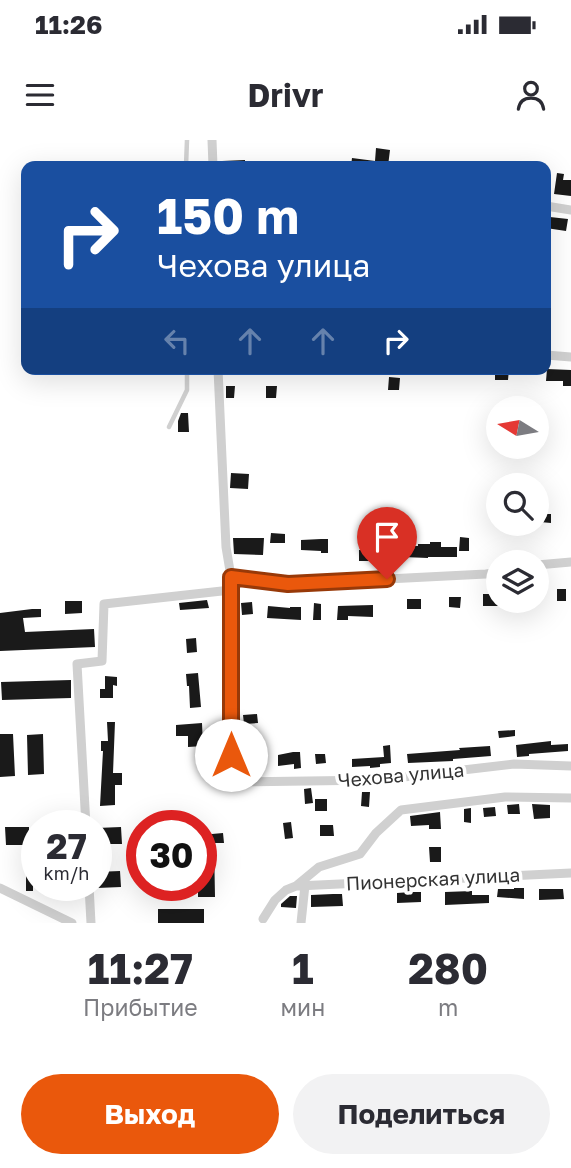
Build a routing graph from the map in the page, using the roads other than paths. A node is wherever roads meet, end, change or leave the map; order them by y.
1 (187, 140) edge
2 (212, 140) edge
3 (186, 161) edge
4 (213, 161) edge
5 (551, 207) edge
6 (571, 210) edge
7 (551, 355) edge
8 (571, 356) edge
9 (187, 375) edge
10 (218, 375) edge
11 (169, 427) dead end
12 (571, 562) edge
13 (549, 564) edge
14 (486, 575) edge
15 (231, 577) junction
16 (231, 590) junction
17 (571, 766) edge
18 (571, 798) edge
19 (85, 810) edge
20 (571, 873) edge
21 (300, 886) junction
22 (0, 888) edge
23 (90, 901) edge
24 (263, 919) dead end
25 (72, 923) edge
26 (91, 923) edge
27 (301, 923) edge

1 - 3 lane
2 - 4 street
5 - 6 street
7 - 8 street
9 - 11 lane
10 - 15 street
12 - 13 street
14 - 15 street
15 - 16 street
16 - 17 street, Чехова улица
16 - 19 street
18 - 21 street
20 - 21 street, Пионерская улица
21 - 24 street
21 - 27 street
22 - 25 street
23 - 26 street

